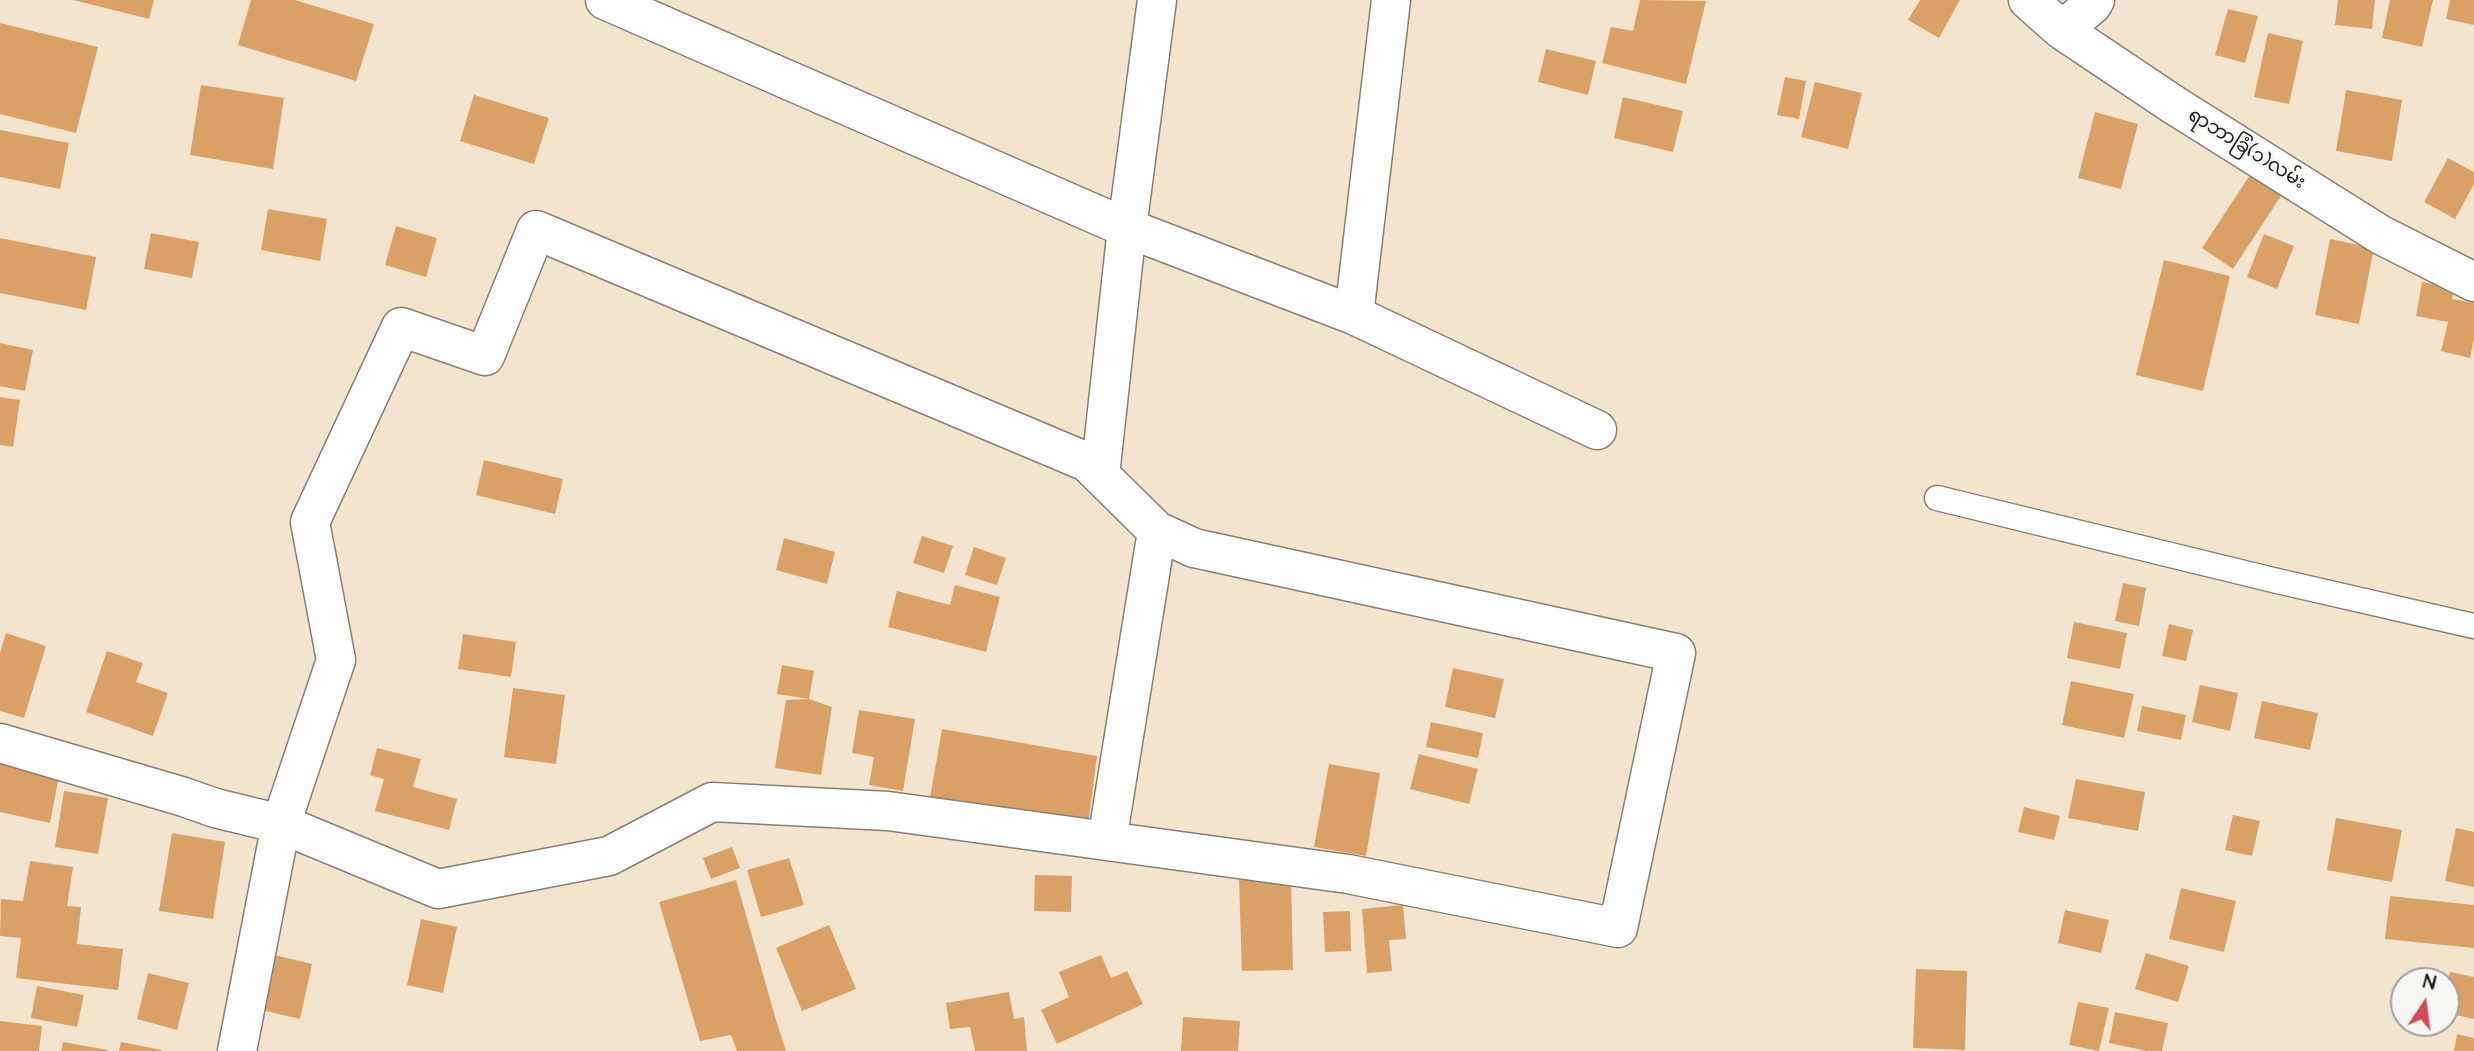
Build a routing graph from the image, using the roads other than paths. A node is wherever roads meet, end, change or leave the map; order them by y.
1 (605, 0) edge
2 (1157, 0) edge
3 (1391, 0) edge
4 (2028, 0) edge
5 (2095, 0) edge
6 (2062, 30) junction
7 (1127, 228) junction
8 (2474, 282) edge
9 (1354, 315) junction
10 (1597, 430) dead end
11 (1100, 475) junction
12 (1937, 498) dead end
13 (1157, 531) junction
14 (2474, 626) edge
15 (0, 743) edge
16 (281, 824) junction
17 (1107, 841) junction
18 (237, 1051) edge

1 - 7 street
2 - 7 street
3 - 9 street
4 - 6 street, ရာဘာခြံ(၁)လမ်း
5 - 6 street
6 - 8 street, ရာဘာခြံ(၁)လမ်း
7 - 9 street
7 - 11 street
9 - 10 street
11 - 13 street
11 - 16 street
12 - 14 lane
13 - 17 street
13 - 17 street
15 - 16 street
16 - 17 street
16 - 18 street

